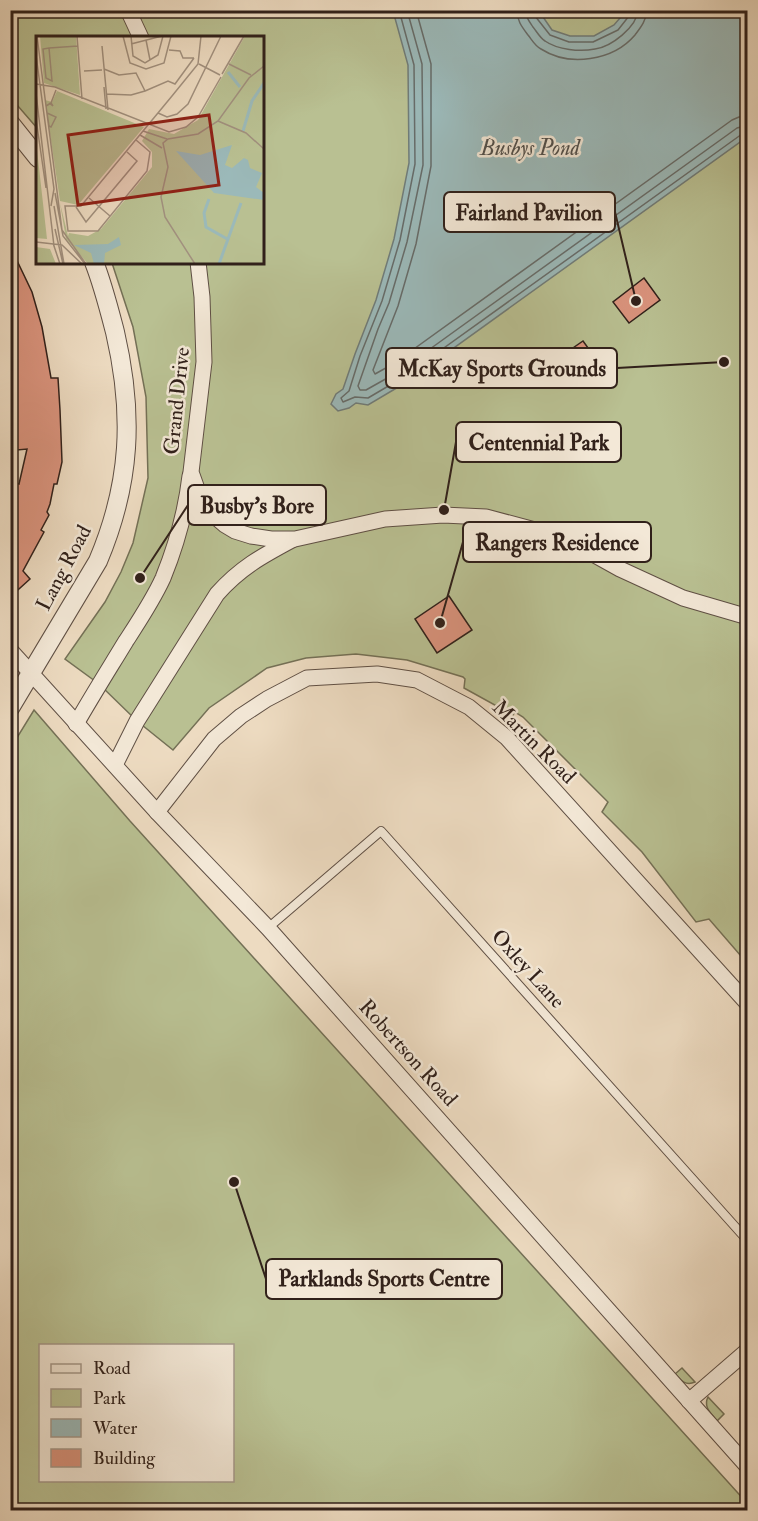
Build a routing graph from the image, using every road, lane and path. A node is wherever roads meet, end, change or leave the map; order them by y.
1 (128, 10) edge
2 (140, 36) edge
3 (10, 123) edge
4 (36, 156) edge
5 (95, 264) edge
6 (198, 264) edge
7 (191, 472) junction
8 (295, 539) junction
9 (747, 617) edge
10 (10, 650) edge
11 (31, 674) junction
12 (10, 708) edge
13 (76, 724) junction
14 (115, 765) junction
15 (157, 812) junction
16 (268, 928) junction
17 (747, 1004) edge
18 (747, 1241) edge
19 (747, 1350) edge
20 (689, 1401) junction
21 (747, 1467) edge

1 - 2 street
3 - 4 street
5 - 11 street, Lang Road
6 - 7 street, Grand Drive
7 - 8 street, Grand Drive
7 - 13 street
8 - 9 street, Grand Drive
8 - 14 street
10 - 11 street, Robertson Road
11 - 12 street, Lang Road
11 - 13 street, Robertson Road
13 - 14 street, Robertson Road
14 - 15 street, Robertson Road
15 - 16 street, Robertson Road
15 - 17 street, Martin Road
16 - 18 lane, Oxley Lane
16 - 20 street, Robertson Road
19 - 20 street
20 - 21 street, Robertson Road

